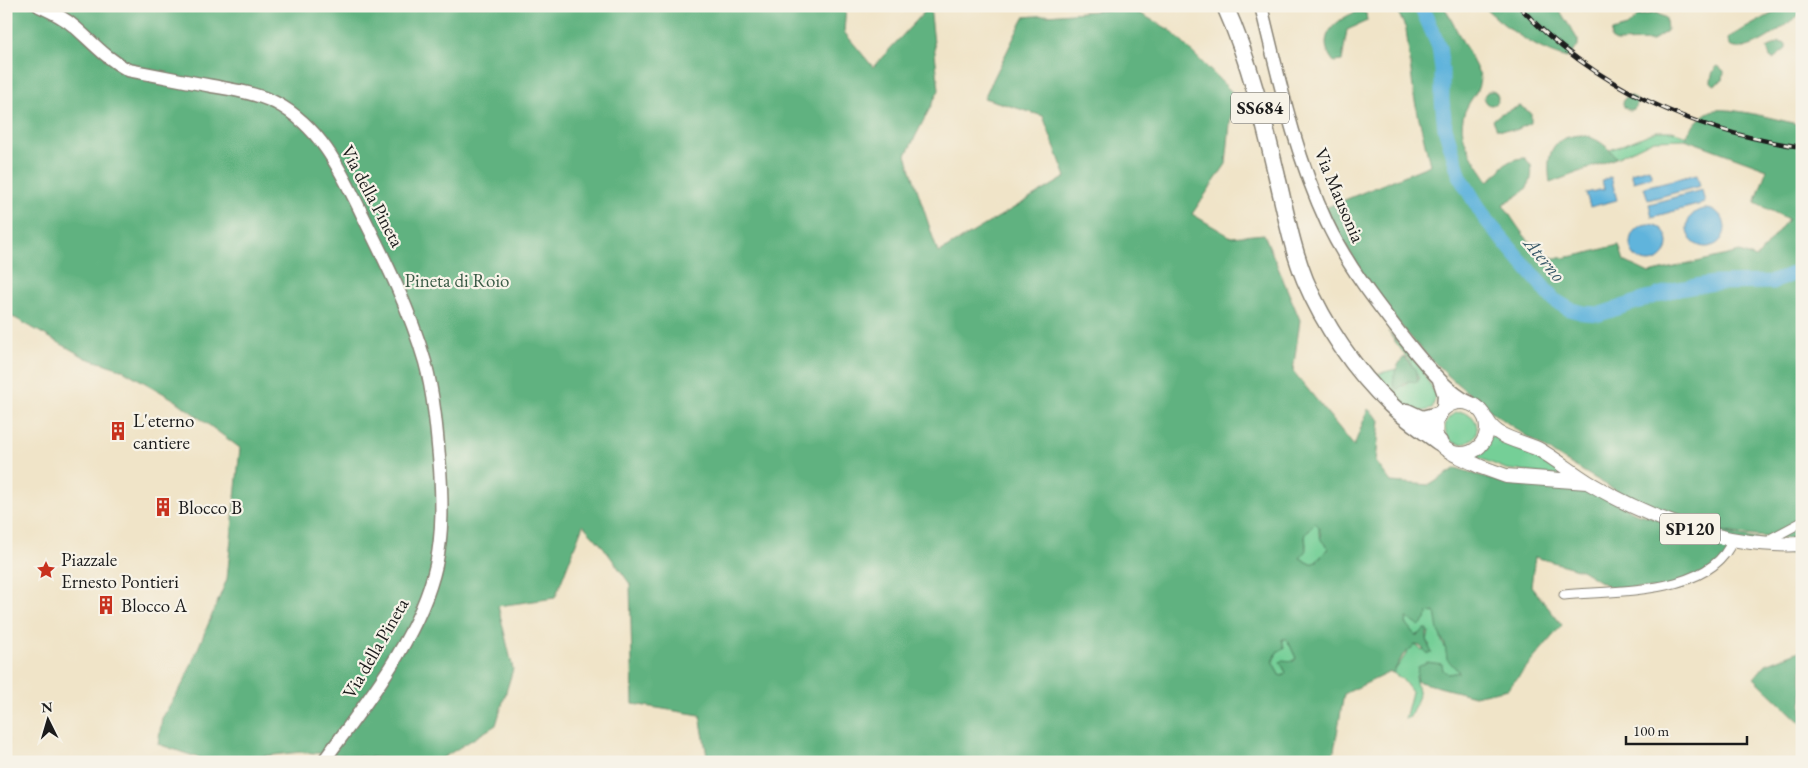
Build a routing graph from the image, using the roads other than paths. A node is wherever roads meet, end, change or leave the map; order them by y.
1 (39, 6) edge
2 (1225, 6) edge
3 (1261, 6) edge
4 (1434, 374) junction
5 (1365, 376) junction
6 (1469, 402) junction
7 (1441, 412) junction
8 (1486, 420) junction
9 (1443, 446) junction
10 (1588, 482) junction
11 (1802, 522) edge
12 (1733, 539) junction
13 (1769, 544) junction
14 (1802, 544) edge
15 (1564, 595) dead end
16 (323, 762) edge

1 - 16 main road, Via della Pineta
2 - 5 highway, SS684
3 - 4 main road, Via Mausonia
4 - 6 main road, Via Mausonia
4 - 7 main road, Via Mausonia
5 - 7 highway, SS684
5 - 9 highway, SS684
6 - 7 main road
6 - 8 main road
7 - 9 main road
8 - 9 main road
8 - 10 main road, SP120
9 - 10 main road, SP120
10 - 12 main road, SP120
11 - 13 street
12 - 13 main road, SP120
12 - 15 street
13 - 14 main road, SP120

